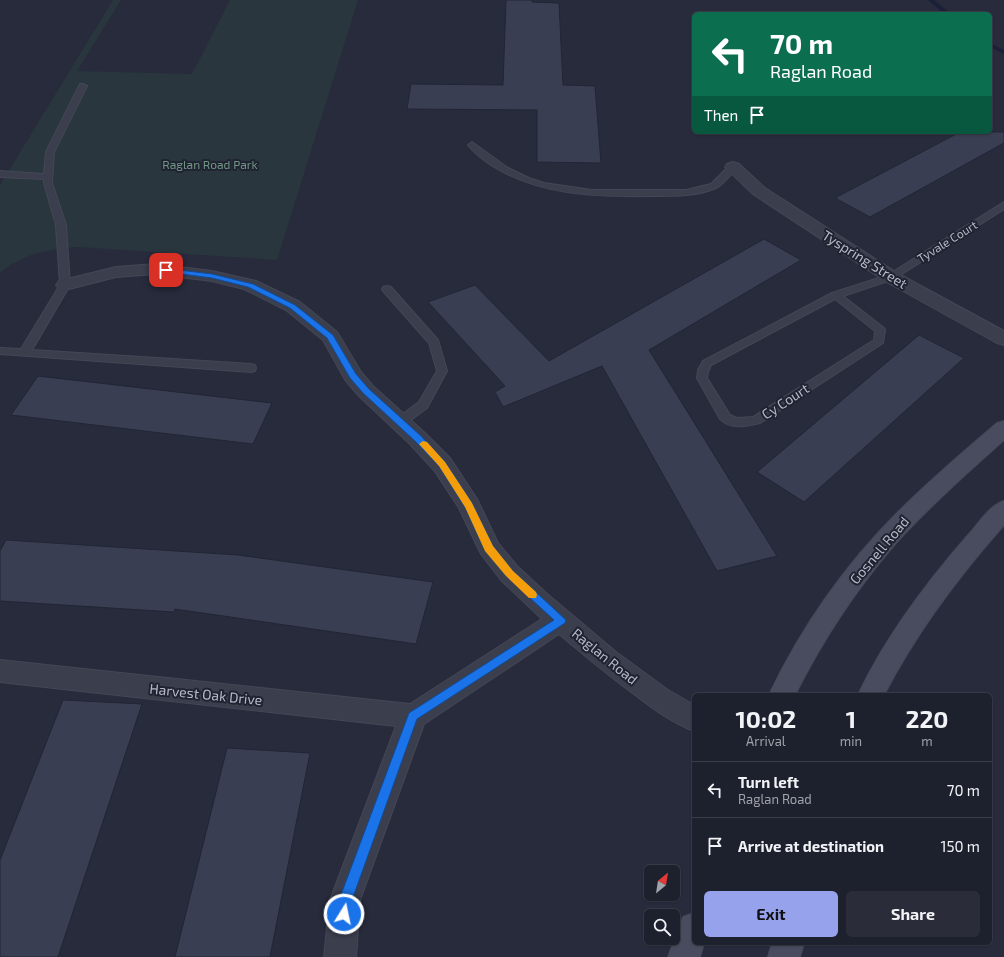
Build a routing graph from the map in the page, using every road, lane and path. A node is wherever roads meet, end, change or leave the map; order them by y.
1 (83, 86) dead end
2 (472, 145) dead end
3 (733, 167) joint
4 (0, 174) edge
5 (48, 177) junction
6 (1004, 205) edge
7 (890, 277) junction
8 (65, 285) junction
9 (387, 289) dead end
10 (836, 295) junction
11 (1004, 339) edge
12 (0, 351) edge
13 (25, 352) junction
14 (251, 368) dead end
15 (400, 422) junction
16 (1004, 428) edge
17 (1004, 510) edge
18 (561, 620) junction
19 (1, 673) edge
20 (783, 693) edge
21 (873, 693) edge
22 (413, 716) junction
23 (692, 718) edge
24 (692, 934) edge
25 (787, 945) edge
26 (340, 957) edge
27 (684, 957) edge
28 (784, 957) edge

1 - 5 lane
2 - 3 lane
3 - 7 street, Tyspring Street
4 - 5 lane
5 - 8 lane
6 - 7 lane, Tyvale Court
7 - 10 lane, Cy Court
7 - 11 street, Tyspring Street
8 - 13 lane
8 - 15 street, Raglan Road
9 - 15 lane
10 - 10 lane, Cy Court
12 - 13 lane
13 - 14 lane
15 - 18 street, Raglan Road
16 - 20 main road, Gosnell Road
17 - 21 main road
18 - 22 street
18 - 23 street, Raglan Road
19 - 22 street, Harvest Oak Drive
22 - 26 street
24 - 27 main road
25 - 28 main road

